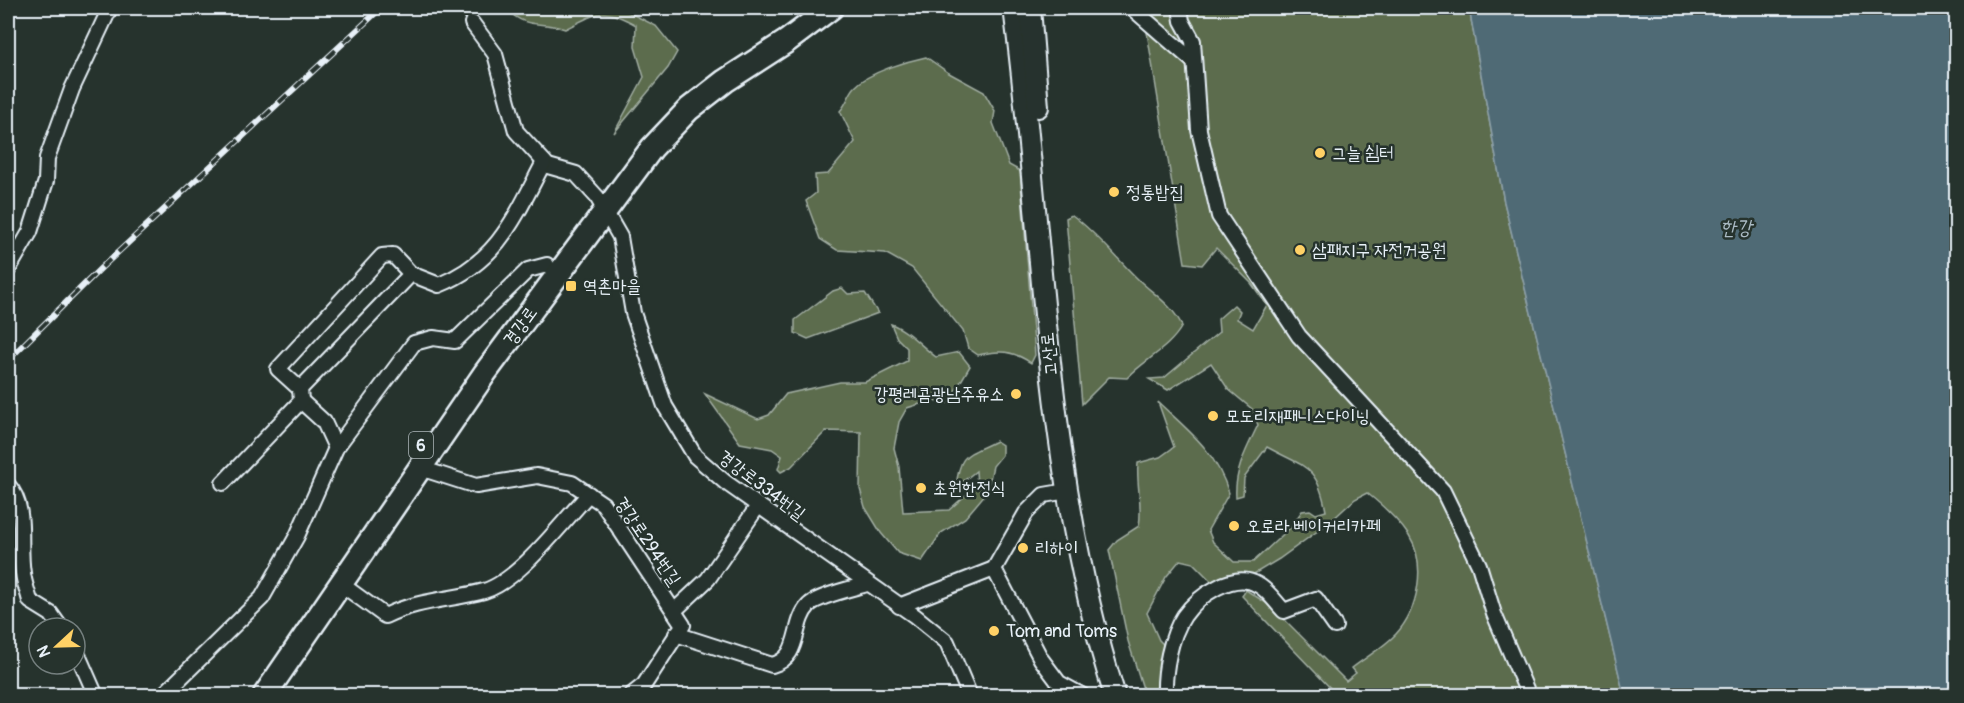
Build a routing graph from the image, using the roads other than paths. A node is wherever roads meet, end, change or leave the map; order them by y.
1 (110, 8) edge
2 (809, 8) edge
3 (831, 8) edge
4 (1014, 8) edge
5 (1030, 8) edge
6 (1124, 8) edge
7 (1180, 8) edge
8 (1137, 13) edge
9 (472, 23) dead end
10 (1194, 62) junction
11 (544, 162) junction
12 (601, 203) junction
13 (547, 265) junction
14 (8, 270) edge
15 (411, 274) junction
16 (301, 395) junction
17 (336, 448) junction
18 (420, 468) junction
19 (223, 483) dead end
20 (8, 485) edge
21 (1067, 491) junction
22 (589, 494) junction
23 (758, 506) junction
24 (994, 569) junction
25 (341, 584) junction
26 (867, 584) junction
27 (899, 606) junction
28 (674, 611) junction
29 (53, 616) edge
30 (1335, 626) dead end
31 (676, 634) junction
32 (87, 675) edge
33 (96, 696) edge
34 (162, 696) edge
35 (247, 696) edge
36 (264, 696) edge
37 (630, 696) edge
38 (970, 696) edge
39 (1083, 696) edge
40 (1115, 696) edge
41 (1126, 696) edge
42 (1165, 696) edge
43 (1529, 696) edge

1 - 14 street
2 - 12 main road, 경강로 / 6
3 - 12 main road, 경강로 / 6
4 - 21 street, 고산로
5 - 41 street, 고산로
6 - 8 street
7 - 10 street
8 - 10 street
9 - 11 street
10 - 43 street
11 - 12 street, 경강로334번길
11 - 15 street
12 - 13 main road, 경강로 / 6
12 - 18 main road, 경강로 / 6
12 - 23 street, 경강로334번길
13 - 17 street
13 - 35 main road, 경강로 / 6
15 - 16 street
15 - 16 street
16 - 17 street
16 - 19 street
17 - 34 street
18 - 22 street, 경강로294번길
18 - 25 main road, 경강로 / 6
20 - 29 street
21 - 24 street
21 - 40 street, 고산로
22 - 25 street
22 - 28 street, 경강로294번길
23 - 26 street, 경강로334번길
23 - 28 street
24 - 27 street
24 - 39 street
25 - 36 main road, 경강로 / 6
26 - 27 street, 경강로334번길
26 - 31 street
27 - 38 street, 경강로334번길
28 - 31 street, 경강로294번길
30 - 42 street
31 - 37 street
32 - 33 street

